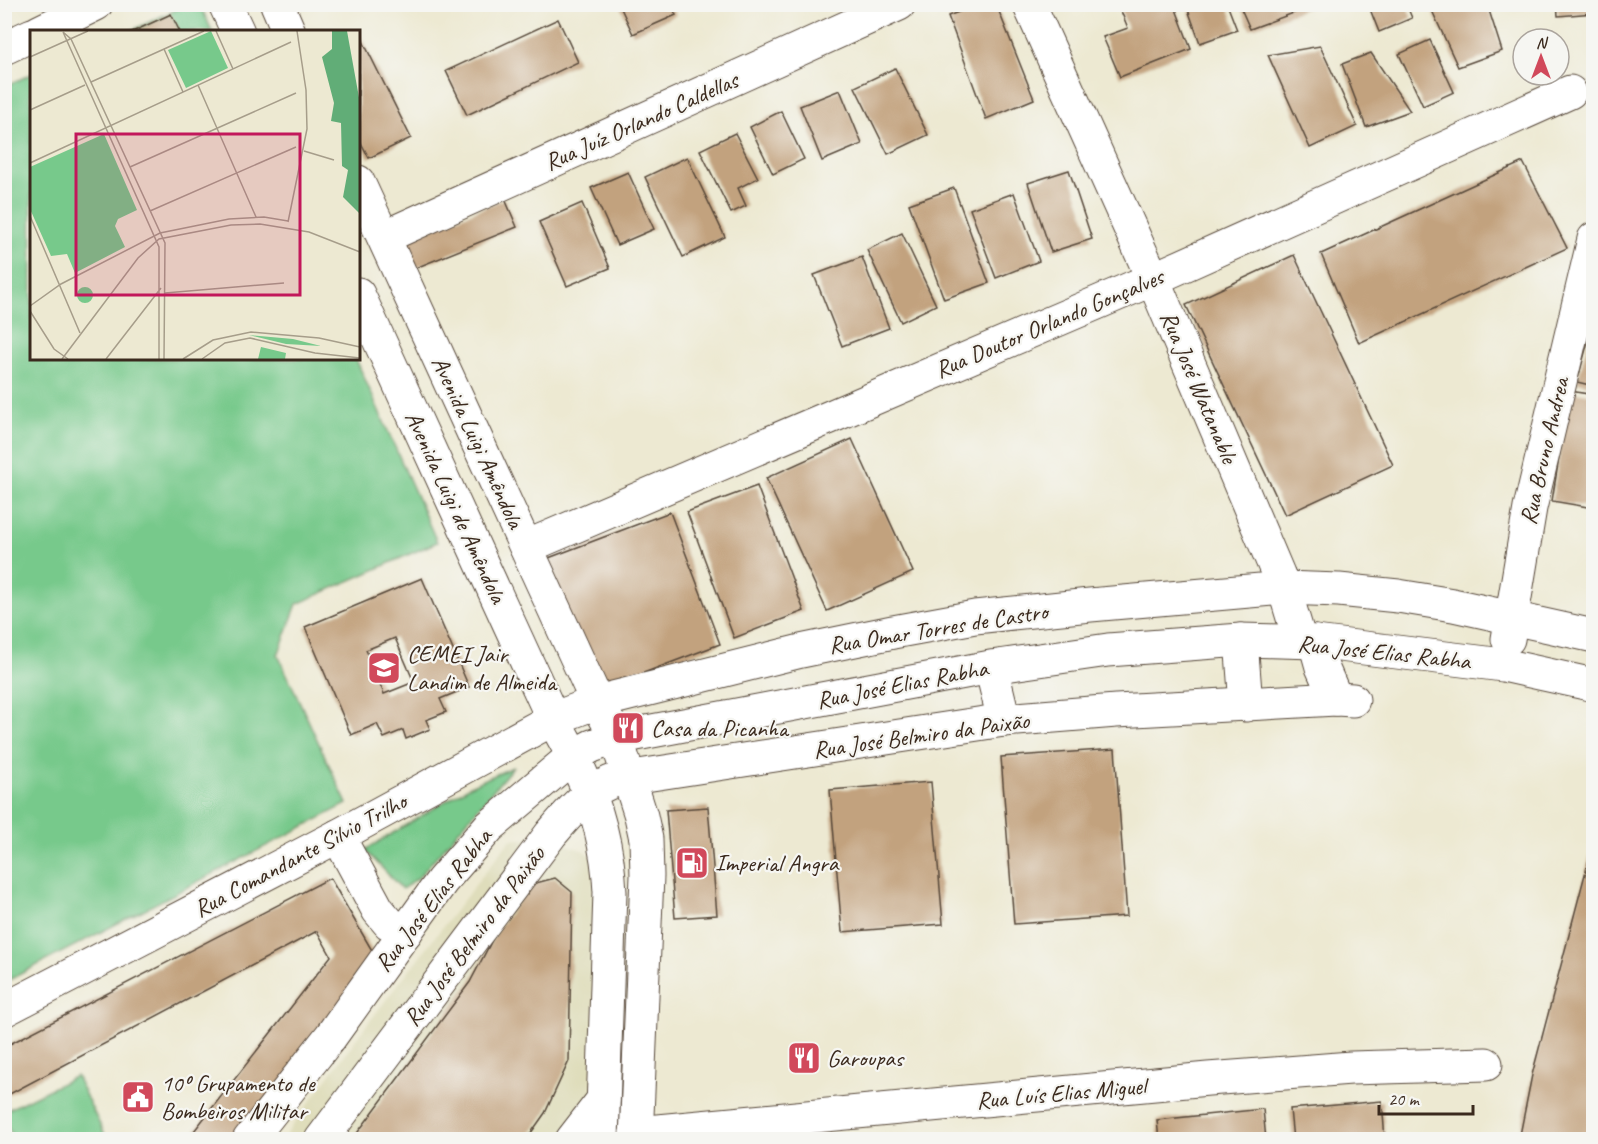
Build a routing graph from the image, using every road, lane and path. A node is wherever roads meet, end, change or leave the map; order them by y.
1 (96, 4) edge
2 (225, 4) edge
3 (277, 4) edge
4 (899, 4) edge
5 (1029, 4) edge
6 (43, 30) edge
7 (237, 30) edge
8 (288, 30) edge
9 (30, 36) edge
10 (4, 48) edge
11 (1570, 92) dead end
12 (360, 186) edge
13 (384, 237) junction
14 (1593, 239) edge
15 (1153, 279) junction
16 (360, 298) edge
17 (526, 547) junction
18 (1284, 588) junction
19 (1512, 619) junction
20 (1593, 636) edge
21 (1241, 640) junction
22 (1308, 641) junction
23 (1503, 665) junction
24 (991, 667) junction
25 (1593, 685) edge
26 (825, 699) junction
27 (1344, 699) joint
28 (597, 702) junction
29 (1246, 705) junction
30 (553, 719) junction
31 (1004, 720) junction
32 (615, 738) junction
33 (834, 747) junction
34 (573, 756) junction
35 (632, 783) junction
36 (592, 803) junction
37 (338, 836) junction
38 (406, 932) junction
39 (4, 1010) edge
40 (1486, 1064) dead end
41 (603, 1100) junction
42 (636, 1136) edge
43 (249, 1140) edge
44 (321, 1140) edge
45 (572, 1140) edge
46 (602, 1140) edge

1 - 6 street
2 - 7 street
3 - 8 street
4 - 13 street, Rua Juíz Orlando Caldellas
5 - 15 street, Rua José Watanable
9 - 10 street
11 - 15 street, Rua Doutor Orlando Gonçalves
12 - 13 street, Avenida Luigi Amêndola
13 - 17 street, Avenida Luigi Amêndola
14 - 19 street, Rua Bruno Andrea
15 - 17 street, Rua Doutor Orlando Gonçalves
15 - 18 street, Rua José Watanable
16 - 30 street, Avenida Luigi de Amêndola
17 - 28 street, Avenida Luigi Amêndola
18 - 19 street, Rua Omar Torres de Castro
18 - 22 street, Rua José Watanable
18 - 28 street, Rua Omar Torres de Castro
19 - 20 street, Rua Omar Torres de Castro
19 - 23 street, Rua Bruno Andrea
21 - 22 street, Rua José Elias Rabha
21 - 24 street, Rua José Elias Rabha
21 - 29 street
22 - 23 street, Rua José Elias Rabha
22 - 27 street, Rua José Watanable
23 - 25 street, Rua José Elias Rabha
24 - 26 street, Rua José Elias Rabha
24 - 31 street
26 - 32 street, Rua José Elias Rabha
26 - 33 street
27 - 29 street, Rua José Belmiro da Paixão
28 - 30 street, Rua Comandante Silvio Trilho
28 - 32 street, Avenida Luigi Amêndola
29 - 31 street, Rua José Belmiro da Paixão
30 - 34 street, Avenida Luigi de Amêndola
30 - 37 street, Rua Comandante Silvio Trilho
31 - 33 street, Rua José Belmiro da Paixão
32 - 34 street, Rua José Elias Rabha
32 - 35 street, Avenida Luigi Amêndola
33 - 35 street, Rua José Belmiro da Paixão
34 - 36 street, Avenida Luigi de Amêndola
34 - 38 street, Rua José Elias Rabha
35 - 36 street, Rua José Belmiro da Paixão
35 - 42 street, Avenida Luigi Amêndola
36 - 41 street, Avenida Luigi de Amêndola
36 - 44 street, Rua José Belmiro da Paixão
37 - 38 street
37 - 39 street, Rua Comandante Silvio Trilho
38 - 43 street, Rua José Elias Rabha
40 - 42 street, Rua Luís Elias Miguel
41 - 45 street
41 - 46 street, Avenida Luigi de Amêndola

